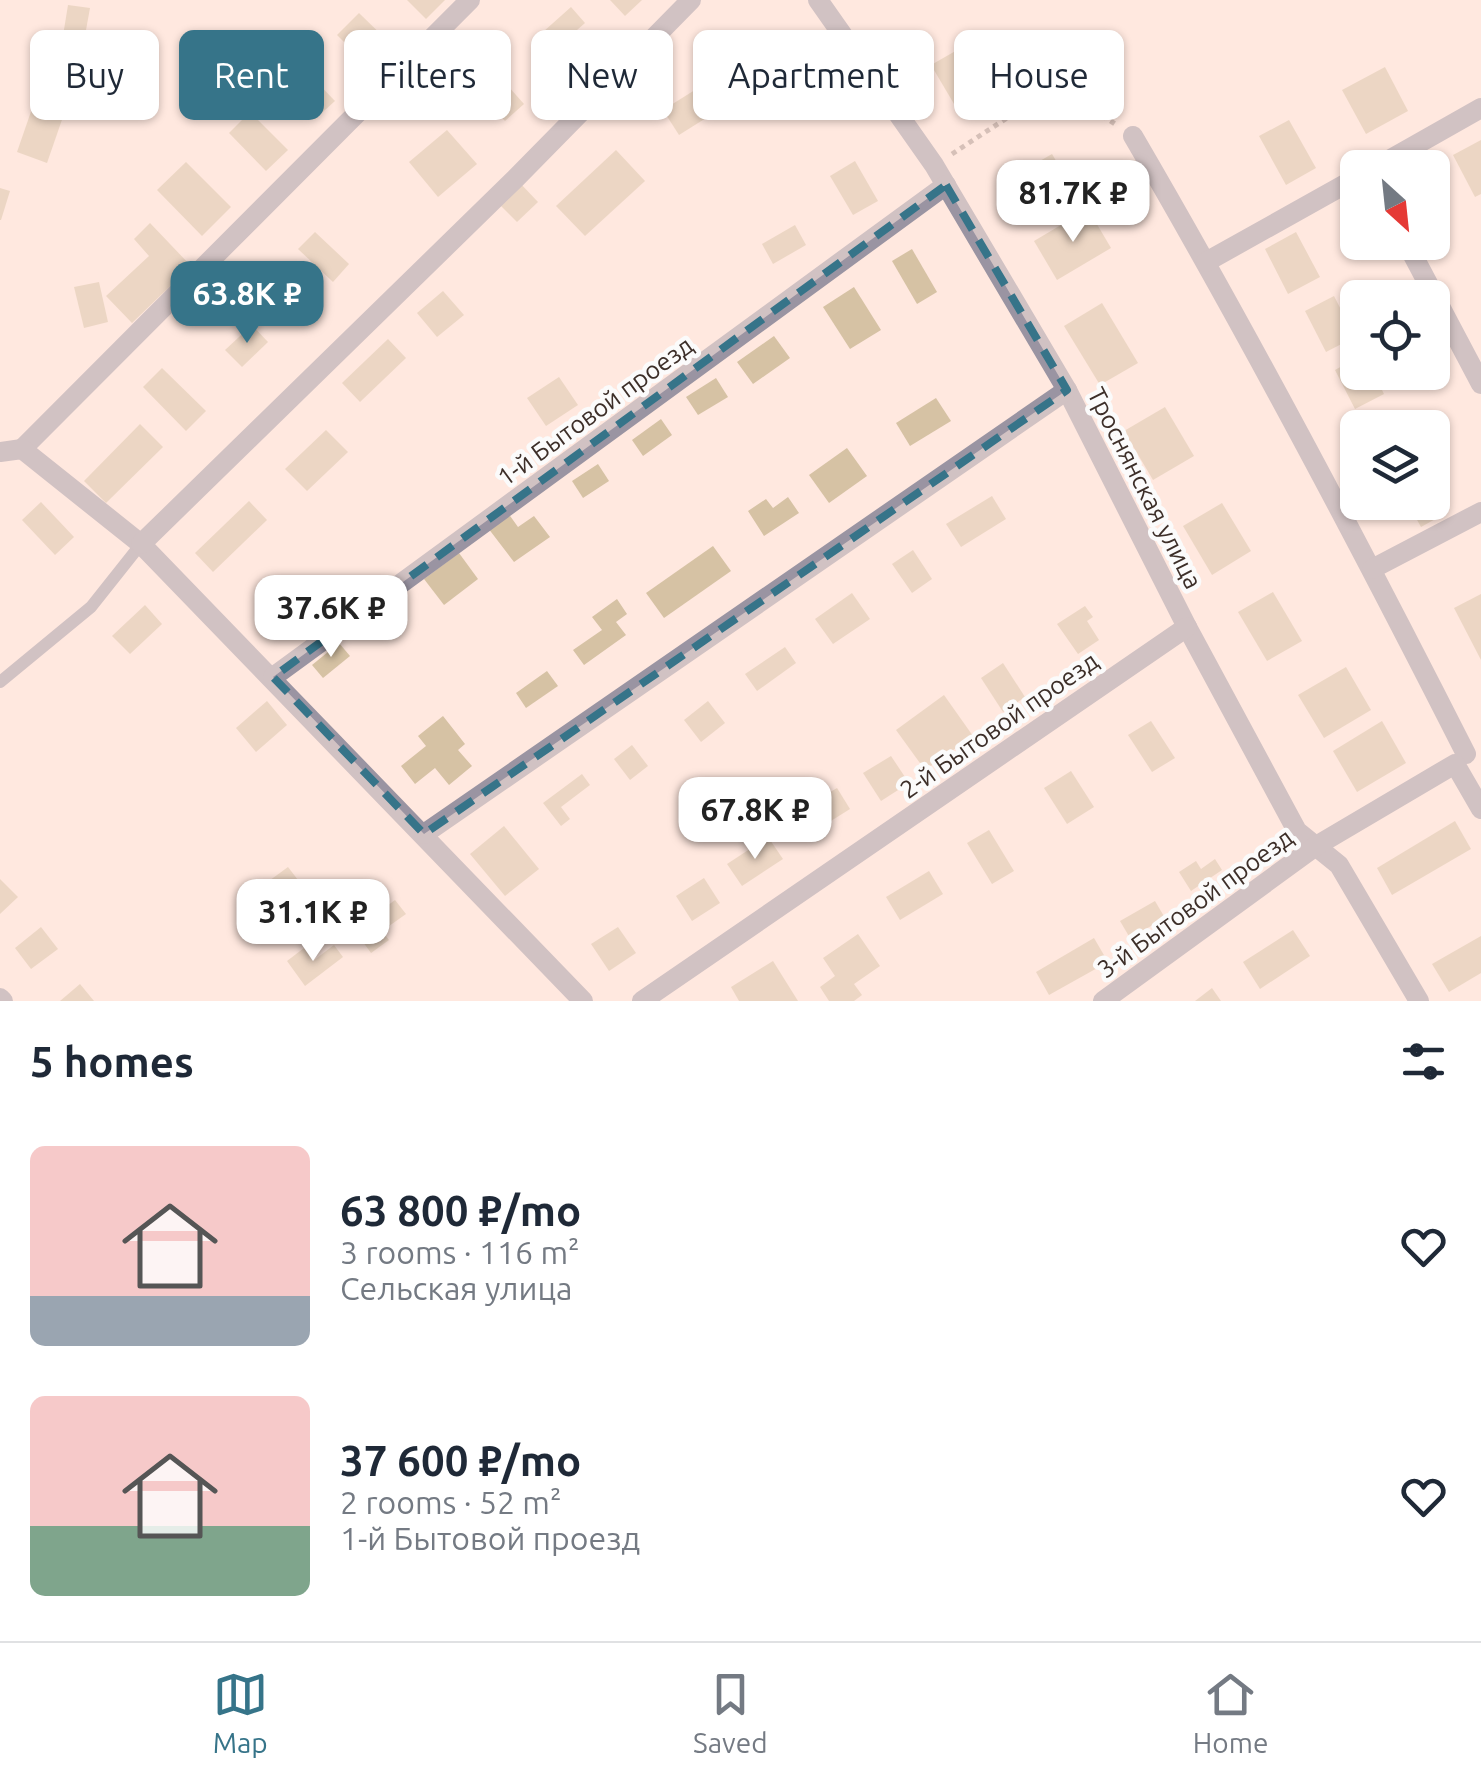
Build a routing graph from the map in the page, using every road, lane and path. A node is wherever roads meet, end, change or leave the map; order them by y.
1 (470, 0) edge
2 (691, 0) edge
3 (818, 0) edge
4 (1481, 108) edge
5 (1133, 136) joint
6 (1407, 150) edge
7 (934, 165) junction
8 (946, 185) junction
9 (1340, 187) edge
10 (1416, 260) edge
11 (1206, 262) junction
12 (1481, 384) edge
13 (1067, 390) junction
14 (22, 449) junction
15 (0, 452) edge
16 (1481, 512) edge
17 (141, 544) junction
18 (1372, 568) junction
19 (1187, 626) junction
20 (273, 677) junction
21 (0, 682) edge
22 (1468, 755) edge
23 (1481, 809) edge
24 (424, 834) junction
25 (1316, 846) junction
26 (583, 1001) edge
27 (642, 1001) edge
28 (1103, 1001) edge
29 (1419, 1001) edge

1 - 14 street
2 - 17 street
3 - 7 street, Троснянская улица
4 - 6 street
5 - 7 path
5 - 11 street
7 - 8 street, Троснянская улица
8 - 13 street, Троснянская улица
8 - 20 street, 1-й Бытовой проезд
9 - 11 street
10 - 12 street
11 - 18 street
13 - 19 street, Троснянская улица
13 - 24 street
14 - 15 street
14 - 17 street
16 - 18 street
17 - 20 street
17 - 21 lane
18 - 22 street
19 - 25 street, Троснянская улица
19 - 27 street, 2-й Бытовой проезд
20 - 24 street
22 - 23 street
22 - 25 street, 3-й Бытовой проезд
24 - 26 street
25 - 28 street, 3-й Бытовой проезд
25 - 29 street, Троснянская улица

